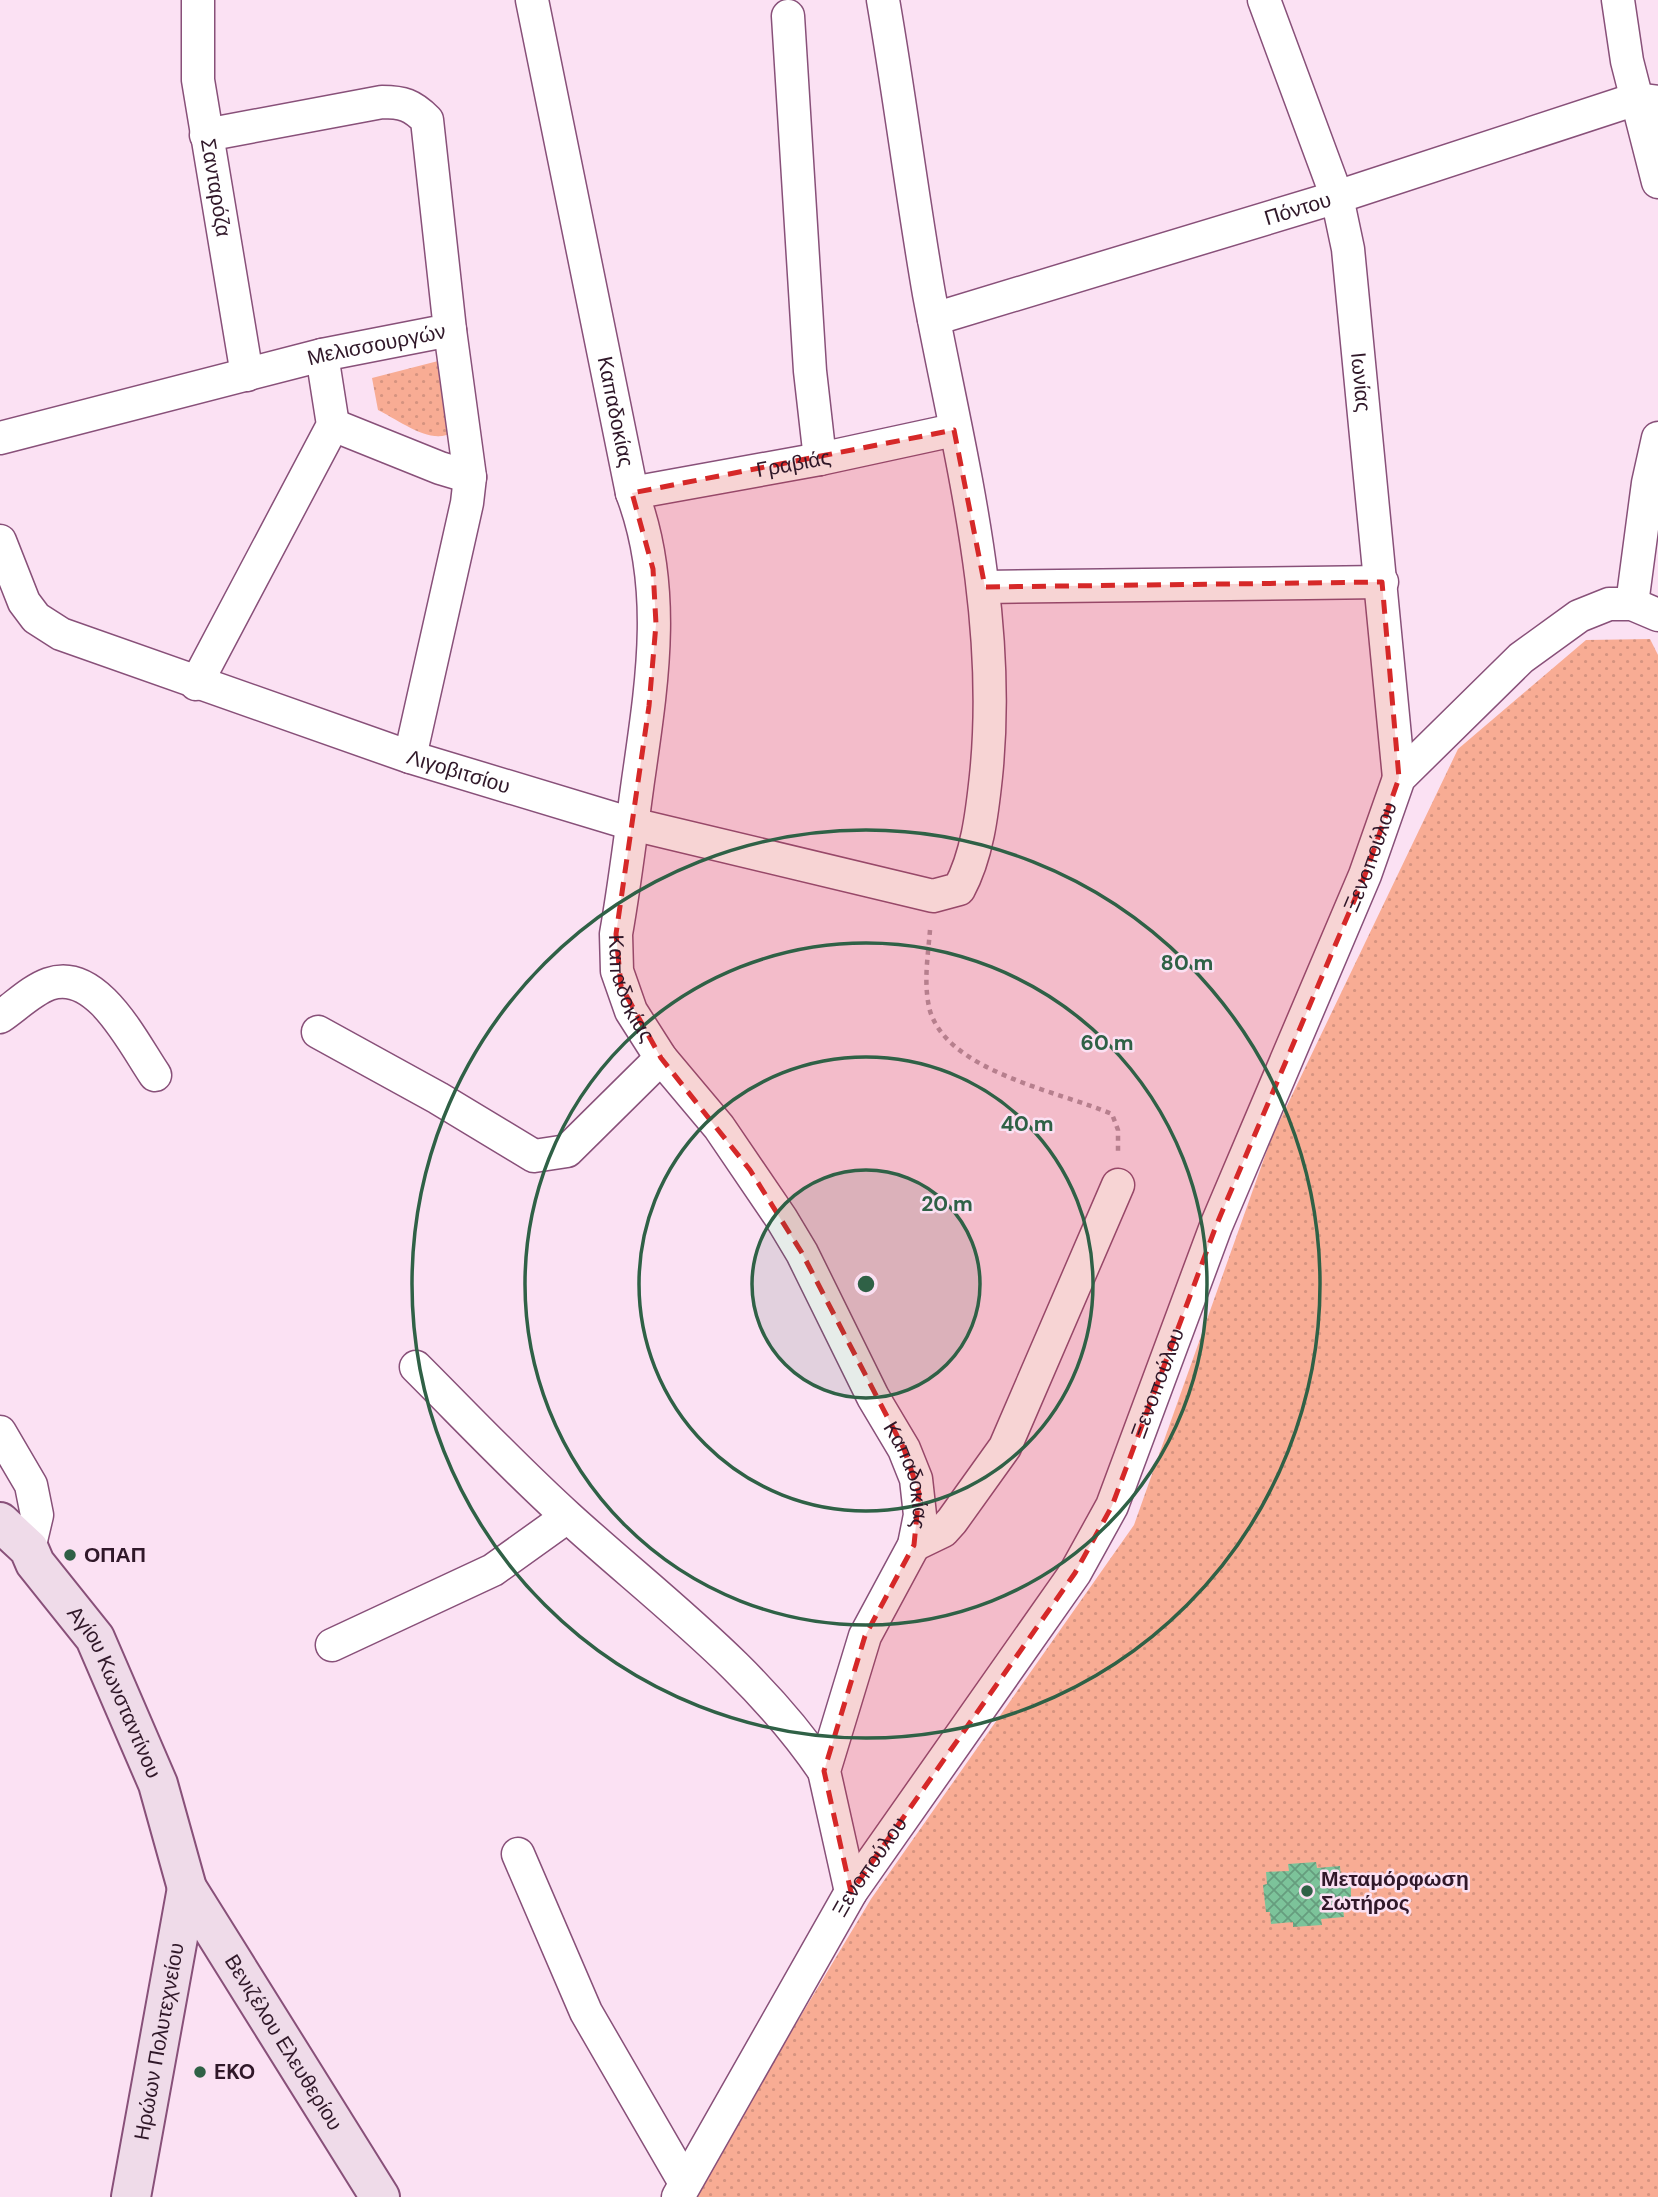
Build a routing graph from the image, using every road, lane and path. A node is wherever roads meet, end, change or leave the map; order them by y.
1 (198, 0) edge
2 (532, 0) edge
3 (883, 0) edge
4 (1264, 0) edge
5 (1618, 0) edge
6 (788, 16) dead end
7 (1647, 101) edge
8 (206, 135) junction
9 (1658, 182) edge
10 (1337, 197) junction
11 (934, 319) junction
12 (450, 330) junction
13 (321, 355) junction
14 (247, 375) junction
15 (333, 425) junction
16 (954, 430) junction
17 (0, 438) edge
18 (1658, 438) edge
19 (820, 459) junction
20 (470, 477) junction
21 (632, 493) junction
22 (0, 541) edge
23 (1382, 582) junction
24 (985, 587) junction
25 (1645, 609) edge
26 (197, 684) junction
27 (411, 757) junction
28 (1399, 778) junction
29 (632, 824) junction
30 (933, 896) junction
31 (0, 1017) edge
32 (318, 1032) dead end
33 (661, 1058) junction
34 (155, 1075) dead end
35 (1118, 1185) joint
36 (416, 1367) dead end
37 (0, 1432) edge
38 (567, 1517) junction
39 (0, 1522) edge
40 (914, 1545) junction
41 (29, 1549) junction
42 (332, 1645) dead end
43 (824, 1771) junction
44 (518, 1854) dead end
45 (187, 1888) junction
46 (851, 1892) junction
47 (682, 2190) edge
48 (131, 2197) edge
49 (380, 2197) edge

1 - 8 street, Σανταρόζα
2 - 21 street, Καπαδοκίας
3 - 11 street
4 - 10 street, Ιωνίας
5 - 7 street
6 - 19 street
7 - 9 street
7 - 10 street, Πόντου
8 - 12 street, Μελισσουργών
8 - 14 street, Σανταρόζα
10 - 11 street, Πόντου
10 - 23 street, Ιωνίας
11 - 16 street
12 - 13 street, Μελισσουργών
12 - 20 street
13 - 14 street, Μελισσουργών
13 - 15 street
14 - 17 street, Μελισσουργών
15 - 20 street
15 - 26 street
16 - 19 street, Γραβιάς
16 - 24 street
18 - 25 street
19 - 21 street, Γραβιάς
20 - 27 street
21 - 29 street, Καπαδοκίας
22 - 26 street, Λιγοβιτσίου
23 - 24 street
23 - 28 street, Ιωνίας
24 - 30 street
25 - 28 street, Ξενοπούλου
26 - 27 street, Λιγοβιτσίου
27 - 29 street, Λιγοβιτσίου
28 - 46 street, Ξενοπούλου
29 - 30 street, Λιγοβιτσίου
29 - 33 street, Καπαδοκίας
30 - 35 path
31 - 34 street
32 - 33 street
33 - 40 street, Καπαδοκίας
35 - 40 street
36 - 38 street
37 - 41 street
38 - 42 street
38 - 43 street
39 - 41 main road, Αγίου Κωνσταντίνου
40 - 43 street, Καπαδοκίας
41 - 45 main road, Αγίου Κωνσταντίνου
43 - 46 street, Καπαδοκίας
44 - 47 street
45 - 48 main road, Ηρώων Πολυτεχνείου
45 - 49 main road, Βενιζέλου Ελευθερίου
46 - 47 street, Ξενοπούλου

